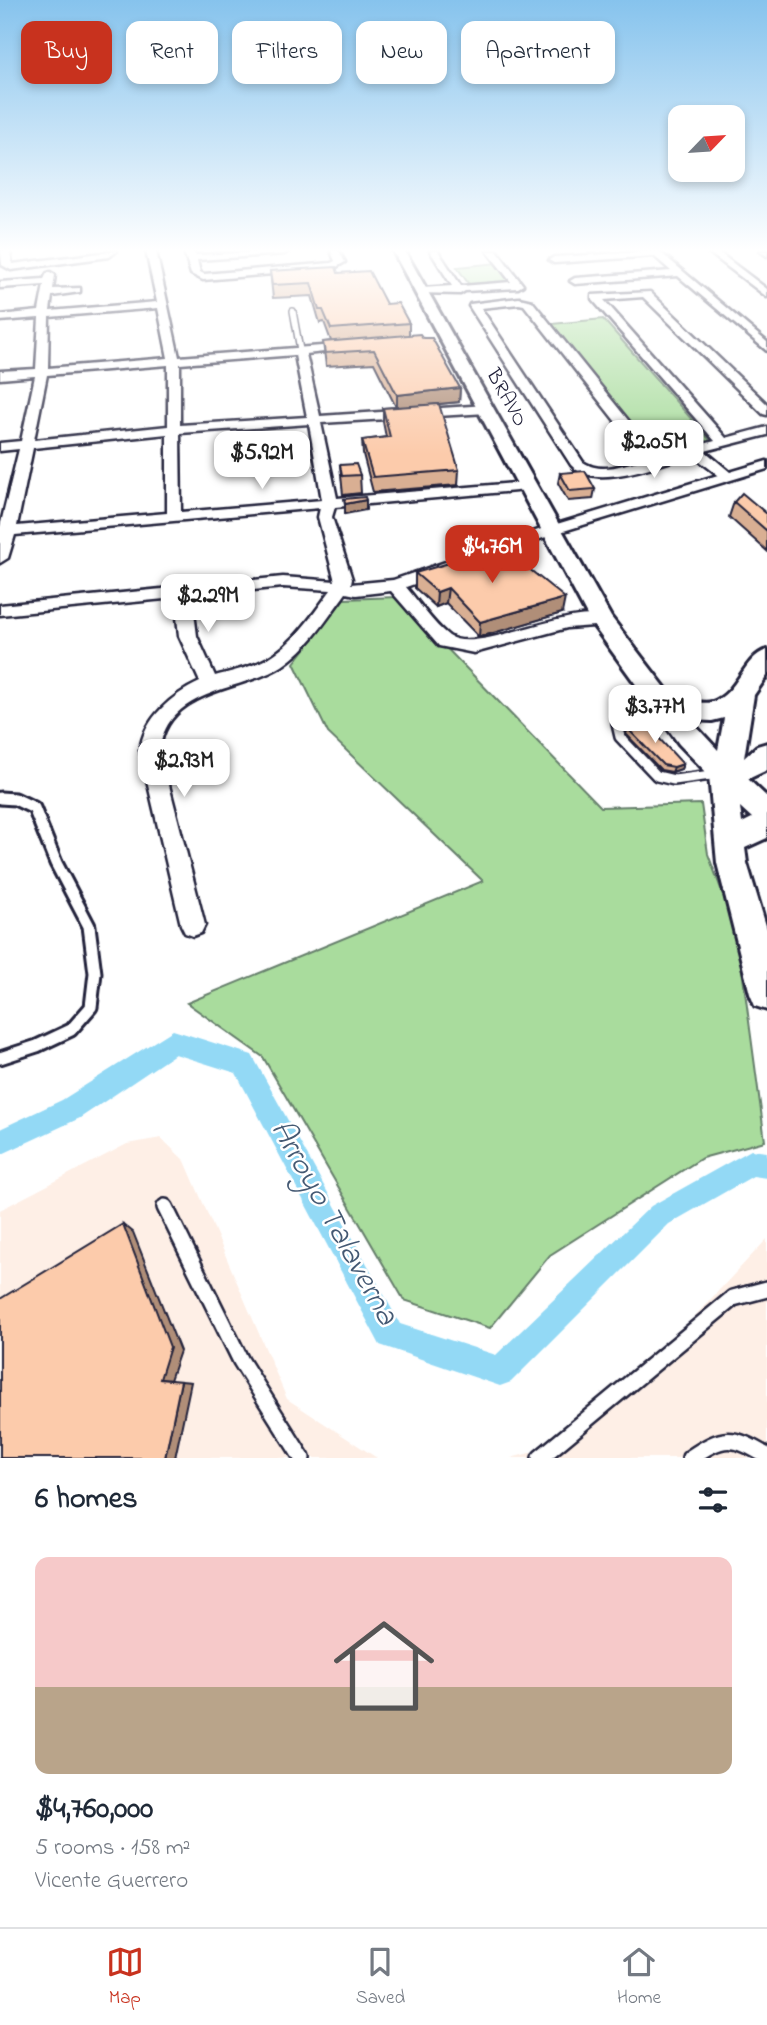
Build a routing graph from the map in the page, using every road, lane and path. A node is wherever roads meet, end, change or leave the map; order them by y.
1 (44, 319) edge
2 (167, 319) edge
3 (294, 319) edge
4 (432, 319) edge
5 (482, 319) edge
6 (539, 319) edge
7 (615, 319) edge
8 (671, 319) edge
9 (733, 319) edge
10 (767, 332) edge
11 (749, 333) junction
12 (367, 345) edge
13 (767, 348) edge
14 (300, 350) junction
15 (174, 359) junction
16 (42, 372) junction
17 (0, 374) edge
18 (487, 409) junction
19 (767, 411) edge
20 (314, 421) junction
21 (175, 429) junction
22 (767, 431) edge
23 (722, 441) junction
24 (26, 445) junction
25 (0, 447) edge
26 (689, 452) junction
27 (653, 460) junction
28 (767, 465) edge
29 (727, 476) junction
30 (712, 481) junction
31 (527, 486) junction
32 (328, 503) junction
33 (174, 516) junction
34 (552, 530) junction
35 (4, 532) edge
36 (0, 558) edge
37 (395, 585) junction
38 (341, 588) junction
39 (183, 592) junction
40 (0, 610) edge
41 (602, 621) junction
42 (767, 658) edge
43 (210, 684) junction
44 (742, 693) junction
45 (665, 701) junction
46 (767, 753) edge
47 (726, 768) junction
48 (767, 797) edge
49 (0, 798) edge
50 (767, 815) edge
51 (767, 825) edge
52 (727, 828) junction
53 (193, 925) dead end
54 (767, 994) edge
55 (0, 1058) edge
56 (165, 1207) dead end
57 (767, 1289) edge
58 (767, 1456) edge
59 (302, 1458) edge
60 (540, 1458) edge
61 (690, 1458) edge

1 - 16 street
2 - 15 street
3 - 14 lane
4 - 18 main road, BRAVO
5 - 27 street
6 - 27 street
7 - 23 street
8 - 19 street
9 - 11 street
10 - 11 street
11 - 13 street
12 - 14 street
14 - 15 street
14 - 20 street
15 - 16 street
15 - 21 street
16 - 17 street
16 - 24 street
18 - 20 street
18 - 31 main road, BRAVO
20 - 21 street
20 - 32 street
21 - 24 street
21 - 33 street
22 - 23 street
23 - 26 street
24 - 25 street
24 - 35 street
26 - 27 street
26 - 29 street
26 - 30 street
28 - 29 street
29 - 30 street
30 - 34 street
31 - 32 street
31 - 34 main road, BRAVO
32 - 33 street
32 - 38 street
33 - 35 street
34 - 37 street
34 - 41 main road, BRAVO
35 - 36 street
37 - 38 street
37 - 41 street
38 - 39 street
38 - 43 street
39 - 40 street
39 - 43 street
41 - 45 main road, BRAVO
42 - 44 main road
43 - 53 street
44 - 45 main road
44 - 47 main road
45 - 47 main road
45 - 47 main road
45 - 47 lane
46 - 47 main road
47 - 48 main road
47 - 50 main road
47 - 52 main road
49 - 55 lane
51 - 52 main road
52 - 54 main road
56 - 59 lane
57 - 60 lane
58 - 61 lane

